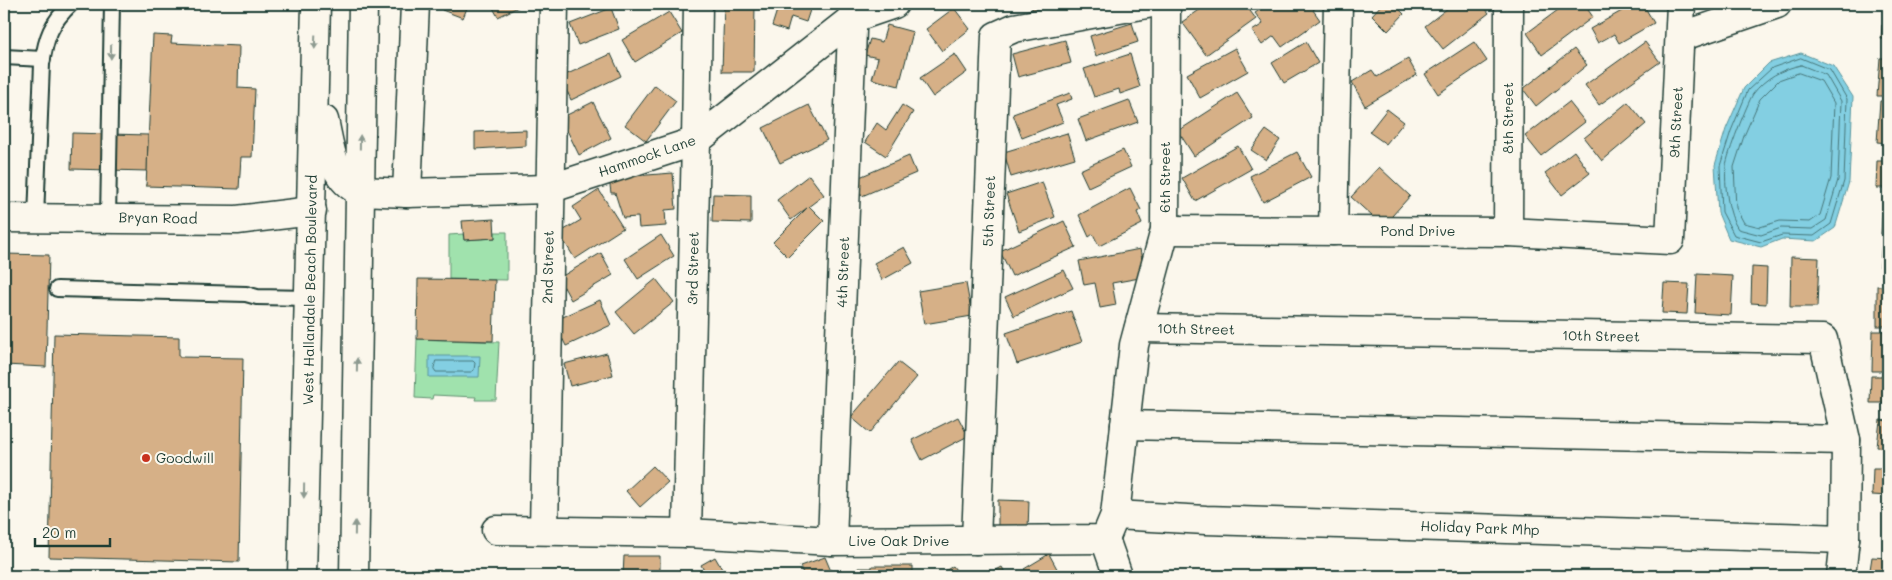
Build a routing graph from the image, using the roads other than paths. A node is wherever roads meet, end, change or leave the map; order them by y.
1 (71, 4) edge
2 (112, 4) edge
3 (316, 4) edge
4 (363, 4) edge
5 (415, 4) edge
6 (554, 4) edge
7 (698, 4) edge
8 (894, 4) edge
9 (1147, 4) edge
10 (1166, 4) edge
11 (1338, 4) edge
12 (1510, 4) edge
13 (1681, 4) edge
14 (1777, 4) edge
15 (853, 11) edge
16 (1680, 37) junction
17 (4, 57) edge
18 (43, 59) junction
19 (314, 79) junction
20 (696, 141) junction
21 (549, 189) junction
22 (360, 191) junction
23 (407, 193) junction
24 (312, 211) junction
25 (4, 218) edge
26 (36, 218) junction
27 (108, 218) junction
28 (1165, 230) junction
29 (1334, 231) junction
30 (1508, 232) junction
31 (1670, 240) joint
32 (57, 289) dead end
33 (309, 298) junction
34 (1137, 337) junction
35 (1125, 425) junction
36 (1846, 440) junction
37 (1110, 527) junction
38 (496, 530) dead end
39 (544, 530) junction
40 (687, 533) junction
41 (1845, 539) junction
42 (976, 540) junction
43 (832, 541) junction
44 (302, 576) edge
45 (354, 576) edge
46 (1118, 576) edge
47 (1842, 576) edge

1 - 18 lane
2 -> 27 lane
3 -> 19 street, West Hallandale Beach Boulevard
22 -> 4 street
5 - 23 street
6 - 21 street, 2nd Street
7 - 20 street, 3rd Street
8 - 15 street, Hammock Lane
9 - 42 street, 5th Street
10 - 28 street, 6th Street
11 - 29 street
12 - 30 street, 8th Street
13 - 16 street, 9th Street
14 - 16 street
15 - 20 street, Hammock Lane
15 - 43 street, 4th Street
16 - 31 street, 9th Street
17 - 18 lane
18 - 26 lane
19 - 22 street
19 - 24 street, West Hallandale Beach Boulevard
20 - 21 street, Hammock Lane
20 - 40 street, 3rd Street
21 - 23 street, Hammock Lane
21 - 39 street, 2nd Street
22 - 23 street, Hammock Lane
45 -> 22 street
24 - 27 street, Bryan Road
24 - 33 street, West Hallandale Beach Boulevard
25 - 26 street, Bryan Road
26 - 27 street, Bryan Road
28 - 29 street, Pond Drive
28 - 34 street, 6th Street
29 - 30 street, Pond Drive
30 - 31 street, Pond Drive
32 - 33 lane
33 -> 44 street, West Hallandale Beach Boulevard
34 - 35 street
34 - 36 street, 10th Street
35 - 36 street
35 - 37 street
36 - 41 street, 10th Street
37 - 41 street, Holiday Park Mhp
37 - 42 street, Live Oak Drive
37 - 46 street
38 - 39 street, Live Oak Drive
39 - 40 street, Live Oak Drive
40 - 43 street, Live Oak Drive
41 - 47 street, 10th Street
42 - 43 street, Live Oak Drive

